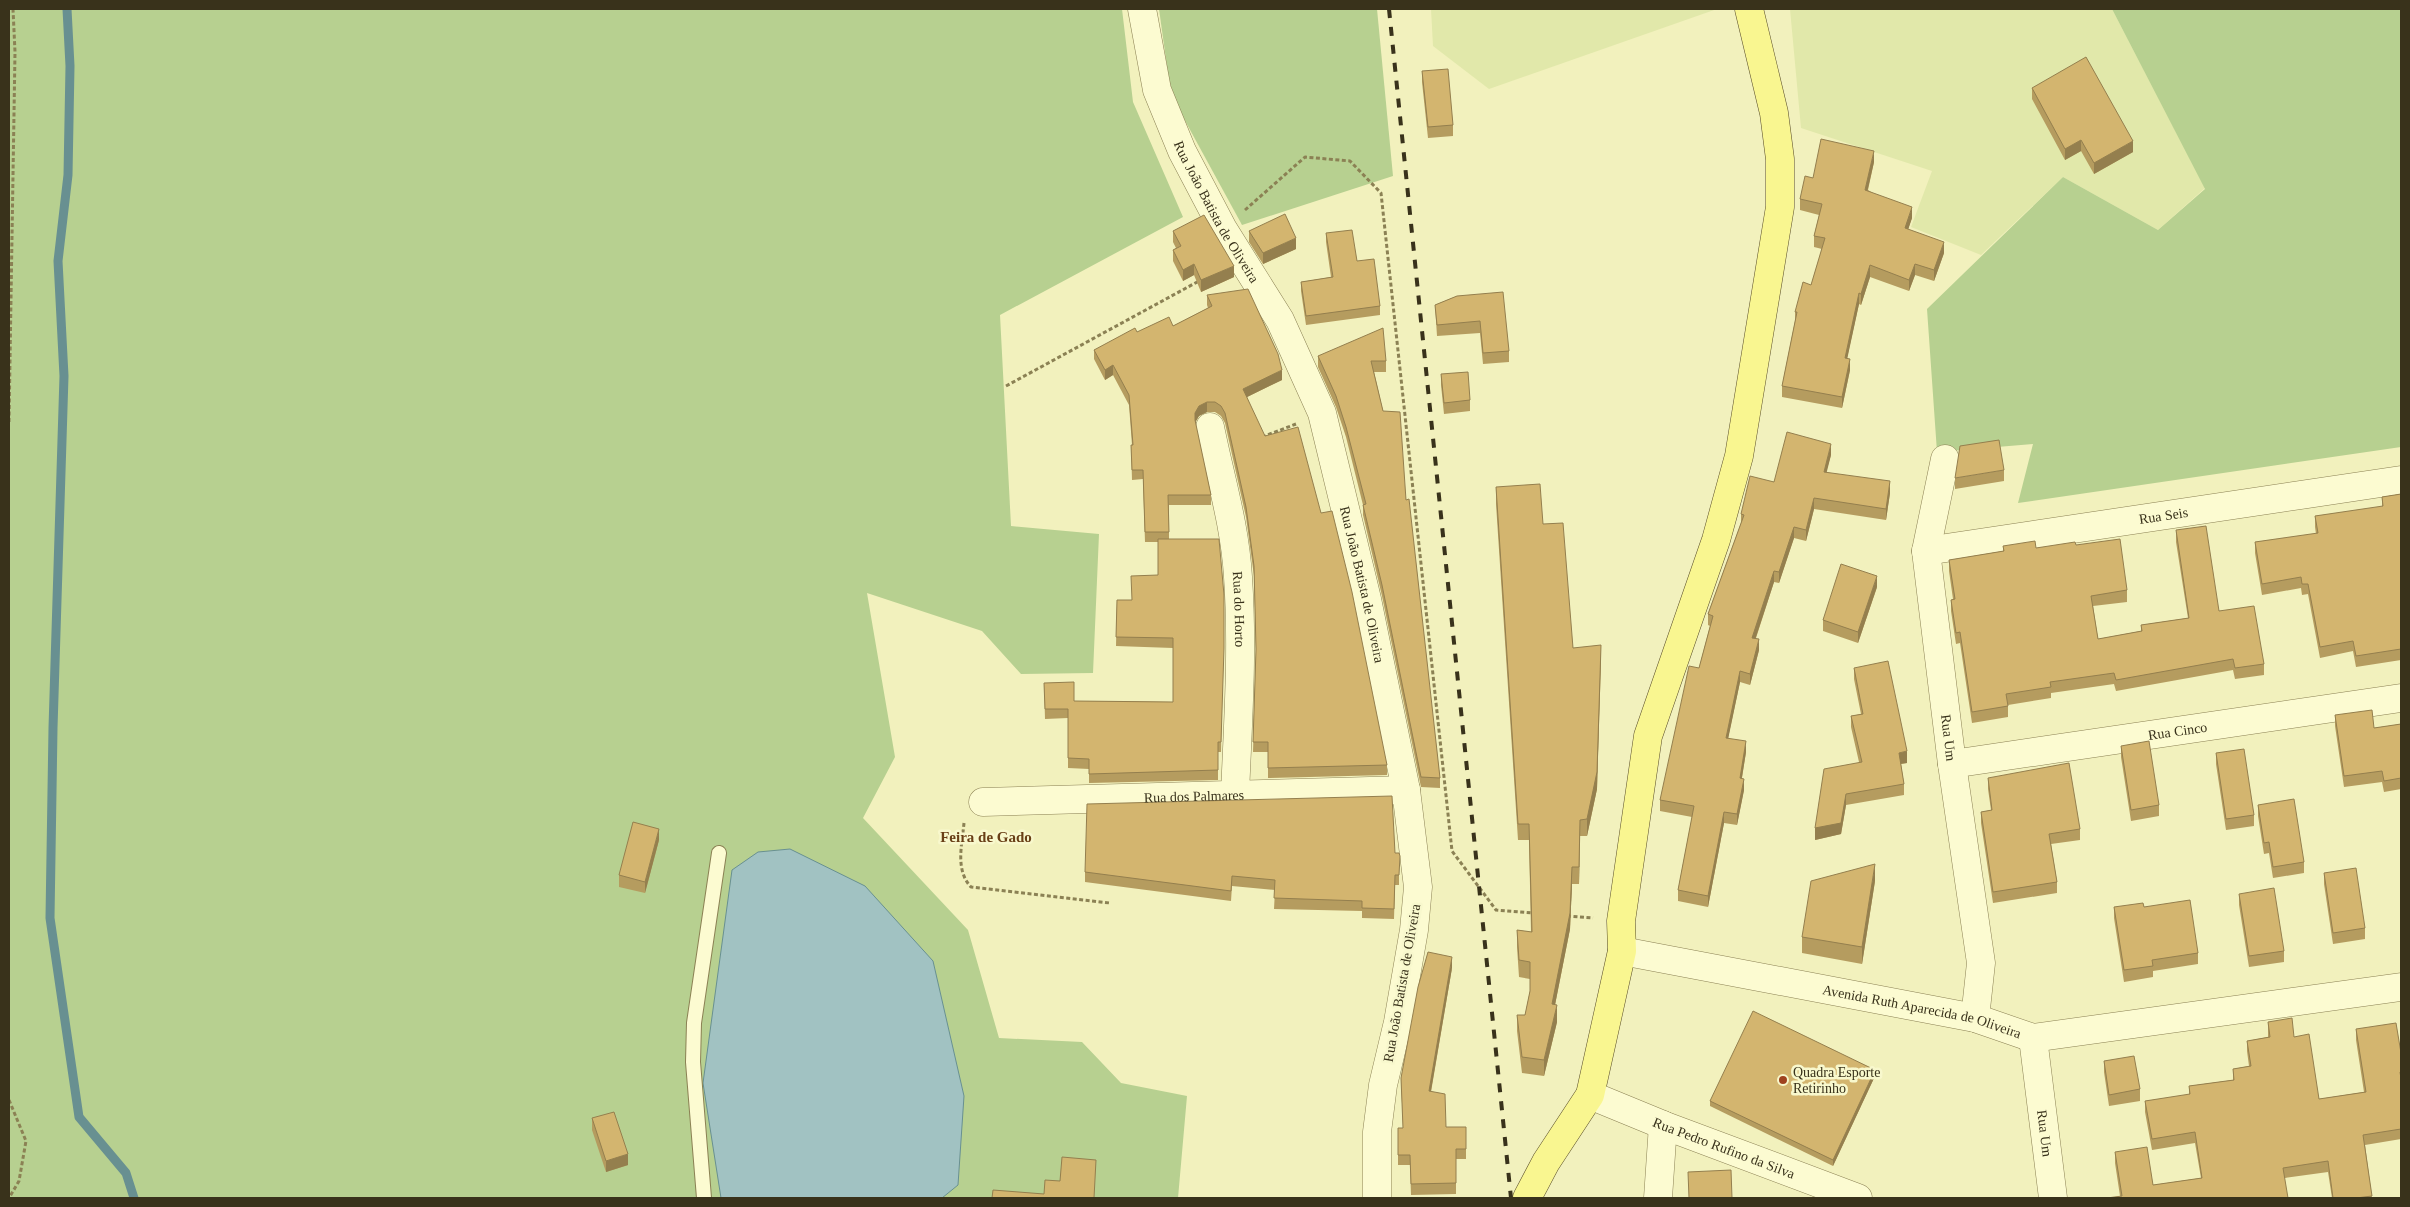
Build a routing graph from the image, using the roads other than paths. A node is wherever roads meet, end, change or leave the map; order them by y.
1 (1142, 9) edge
2 (1749, 9) edge
3 (1210, 427) dead end
4 (1945, 459) dead end
5 (2401, 480) edge
6 (1926, 551) junction
7 (2401, 698) edge
8 (1952, 764) junction
9 (1406, 790) junction
10 (1236, 794) junction
11 (983, 802) road end
12 (719, 853) dead end
13 (1622, 951) junction
14 (2401, 987) edge
15 (1975, 1018) junction
16 (2033, 1038) junction
17 (1590, 1095) junction
18 (1663, 1125) junction
19 (704, 1198) edge
20 (1377, 1198) edge
21 (1527, 1198) edge
22 (1658, 1198) edge
23 (1858, 1198) edge
24 (2053, 1198) edge

1 - 9 street, Rua João Batista de Oliveira
2 - 13 main road
3 - 10 street, Rua do Horto
4 - 6 street, Rua Um
5 - 6 street, Rua Seis
6 - 8 street, Rua Um
7 - 8 street, Rua Cinco
8 - 15 street, Rua Um
9 - 10 street, Rua dos Palmares
9 - 20 street, Rua João Batista de Oliveira
10 - 11 street, Rua dos Palmares
12 - 19 lane
13 - 15 street, Avenida Ruth Aparecida de Oliveira
13 - 17 main road
14 - 16 street, Avenida Ruth Aparecida de Oliveira
15 - 16 street, Avenida Ruth Aparecida de Oliveira
16 - 24 street, Rua Um
17 - 18 street, Rua Pedro Rufino da Silva
17 - 21 main road
18 - 22 street
18 - 23 street, Rua Pedro Rufino da Silva

